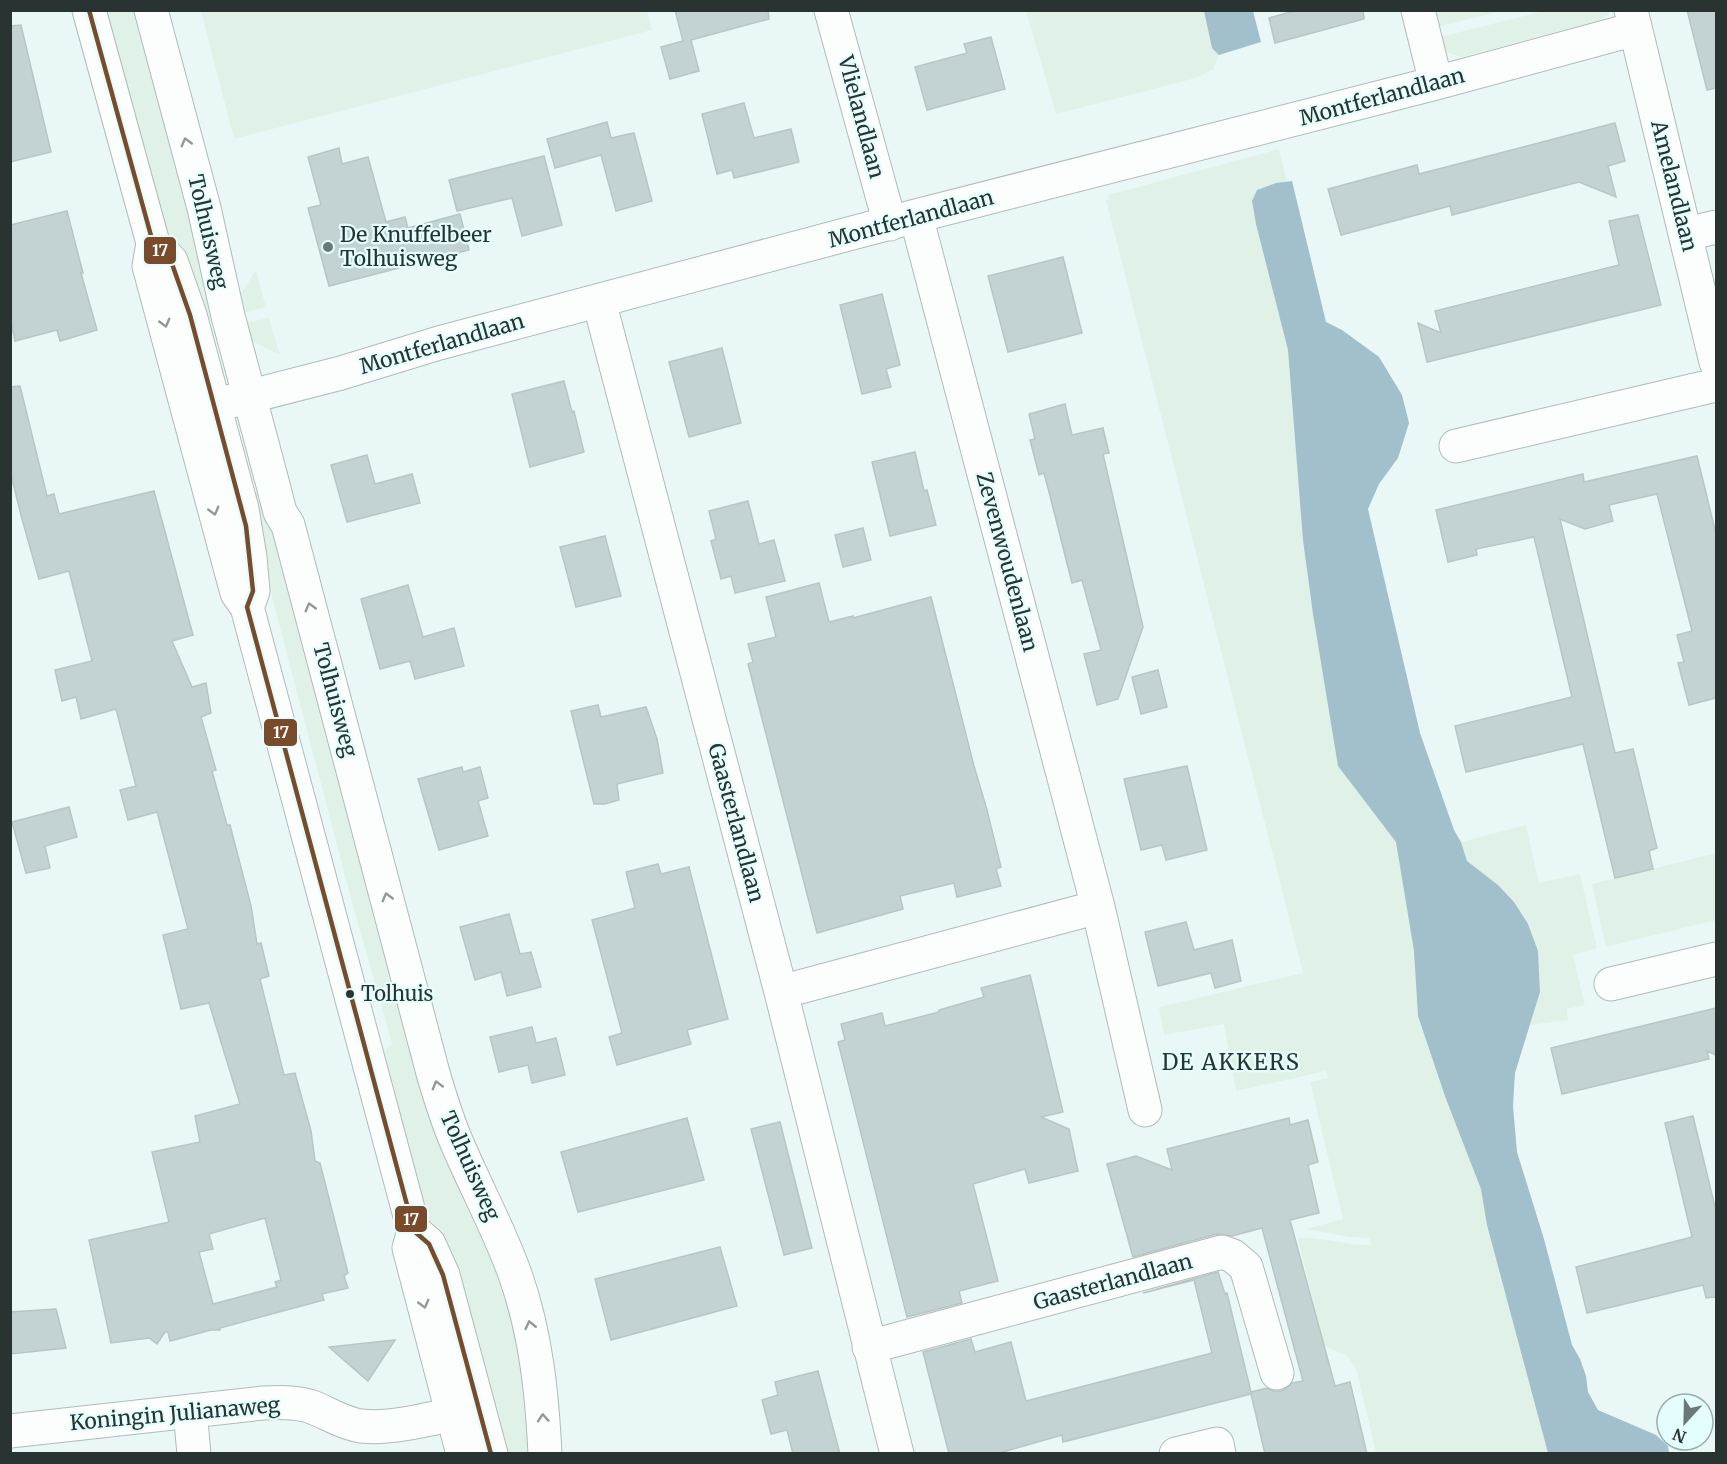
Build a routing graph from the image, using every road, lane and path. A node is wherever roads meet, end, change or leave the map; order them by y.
1 (89, 10) edge
2 (151, 10) edge
3 (831, 10) edge
4 (1418, 10) edge
5 (1633, 20) edge
6 (1436, 83) junction
7 (903, 220) junction
8 (1702, 230) edge
9 (599, 301) junction
10 (1716, 362) edge
11 (1716, 385) edge
12 (250, 397) junction
13 (201, 409) junction
14 (1456, 446) dead end
15 (1098, 908) junction
16 (1716, 959) edge
17 (1611, 984) dead end
18 (781, 992) junction
19 (1145, 1110) dead end
20 (869, 1347) junction
21 (1277, 1373) dead end
22 (190, 1411) junction
23 (465, 1411) junction
24 (10, 1431) edge
25 (194, 1454) edge
26 (463, 1454) edge
27 (491, 1454) edge
28 (545, 1454) edge
29 (897, 1454) edge
30 (1176, 1454) edge
31 (1220, 1454) edge

1 - 13 street
12 -> 2 street, Tolhuisweg
3 - 7 street, Vlielandlaan
4 - 6 street
5 - 6 street, Montferlandlaan
5 - 8 street, Amelandlaan
6 - 7 street, Montferlandlaan
7 - 9 street, Montferlandlaan
7 - 15 street, Zevenwoudenlaan
8 - 10 street, Amelandlaan
9 - 12 street, Montferlandlaan
9 - 18 street, Gaasterlandlaan
11 - 14 street
12 - 13 street, Montferlandlaan
28 -> 12 street, Tolhuisweg
13 - 23 street
15 - 18 street
15 - 19 street, Zevenwoudenlaan
16 - 17 street
18 - 20 street, Gaasterlandlaan
20 - 21 street, Gaasterlandlaan
20 - 29 street, Gaasterlandlaan
22 - 23 street, Koningin Julianaweg
22 - 24 street, Koningin Julianaweg
22 - 25 street
23 - 26 street
23 - 27 street
30 - 31 street

